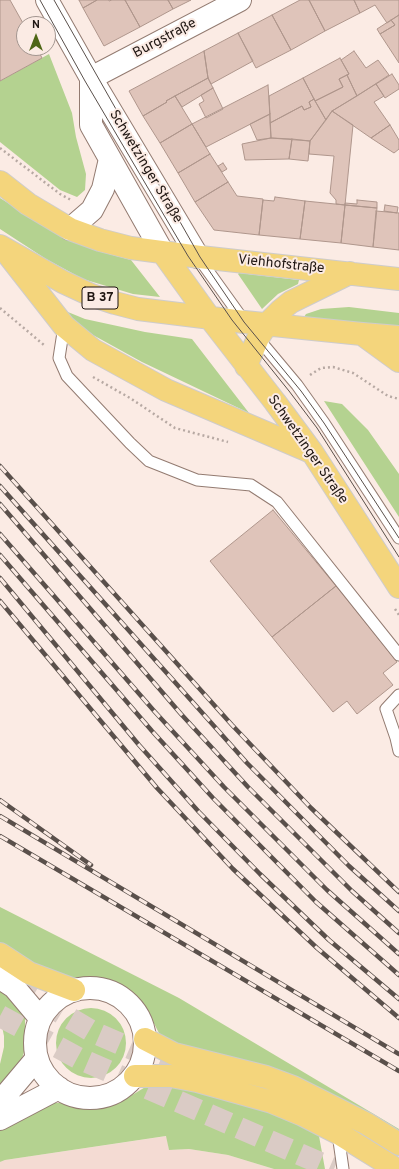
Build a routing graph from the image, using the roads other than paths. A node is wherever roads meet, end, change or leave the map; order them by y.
1 (48, 0) edge
2 (240, 0) edge
3 (91, 78) junction
4 (110, 159) junction
5 (0, 182) edge
6 (70, 229) junction
7 (1, 246) edge
8 (163, 253) junction
9 (198, 257) junction
10 (350, 273) junction
11 (399, 279) edge
12 (209, 318) junction
13 (64, 326) junction
14 (257, 328) junction
15 (362, 334) junction
16 (399, 337) edge
17 (399, 361) edge
18 (246, 366) junction
19 (312, 452) junction
20 (399, 538) edge
21 (399, 587) edge
22 (399, 655) edge
23 (399, 695) edge
24 (399, 751) edge
25 (0, 954) edge
26 (0, 978) edge
27 (74, 990) junction
28 (40, 1018) junction
29 (146, 1039) junction
30 (37, 1058) junction
31 (135, 1076) junction
32 (59, 1088) junction
33 (0, 1102) edge
34 (0, 1119) edge
35 (338, 1133) junction
36 (399, 1144) edge
37 (343, 1169) edge
38 (396, 1169) edge

1 - 3 street, Schwetzinger Straße
2 - 3 street, Burgstraße
3 - 4 street, Schwetzinger Straße
3 - 9 street, Schwetzinger Straße
4 - 6 street
4 - 8 street, Schwetzinger Straße
5 - 6 main road, Viehhofstraße
6 - 8 main road, Viehhofstraße
7 - 12 main road, B 37
7 - 13 main road
8 - 9 main road, Viehhofstraße
8 - 12 main road, Schwetzinger Straße
9 - 10 main road, Viehhofstraße
9 - 14 lane
10 - 11 main road, Viehhofstraße
10 - 14 main road
12 - 14 main road, B 37
12 - 18 main road, Schwetzinger Straße
13 - 19 main road
13 - 22 lane
14 - 15 main road, B 37
14 - 18 main road
14 - 20 lane
15 - 16 main road, B 37
15 - 17 main road
18 - 19 main road, Schwetzinger Straße
19 - 21 main road, Schwetzinger Straße
23 - 24 lane
25 - 27 main road
26 - 28 street
27 - 28 street
27 - 29 street
28 - 30 street
29 - 31 street
29 - 36 main road
30 - 32 street
30 - 33 street
31 - 32 street
31 - 35 main road
32 - 34 street
35 - 37 lane
35 - 38 main road

